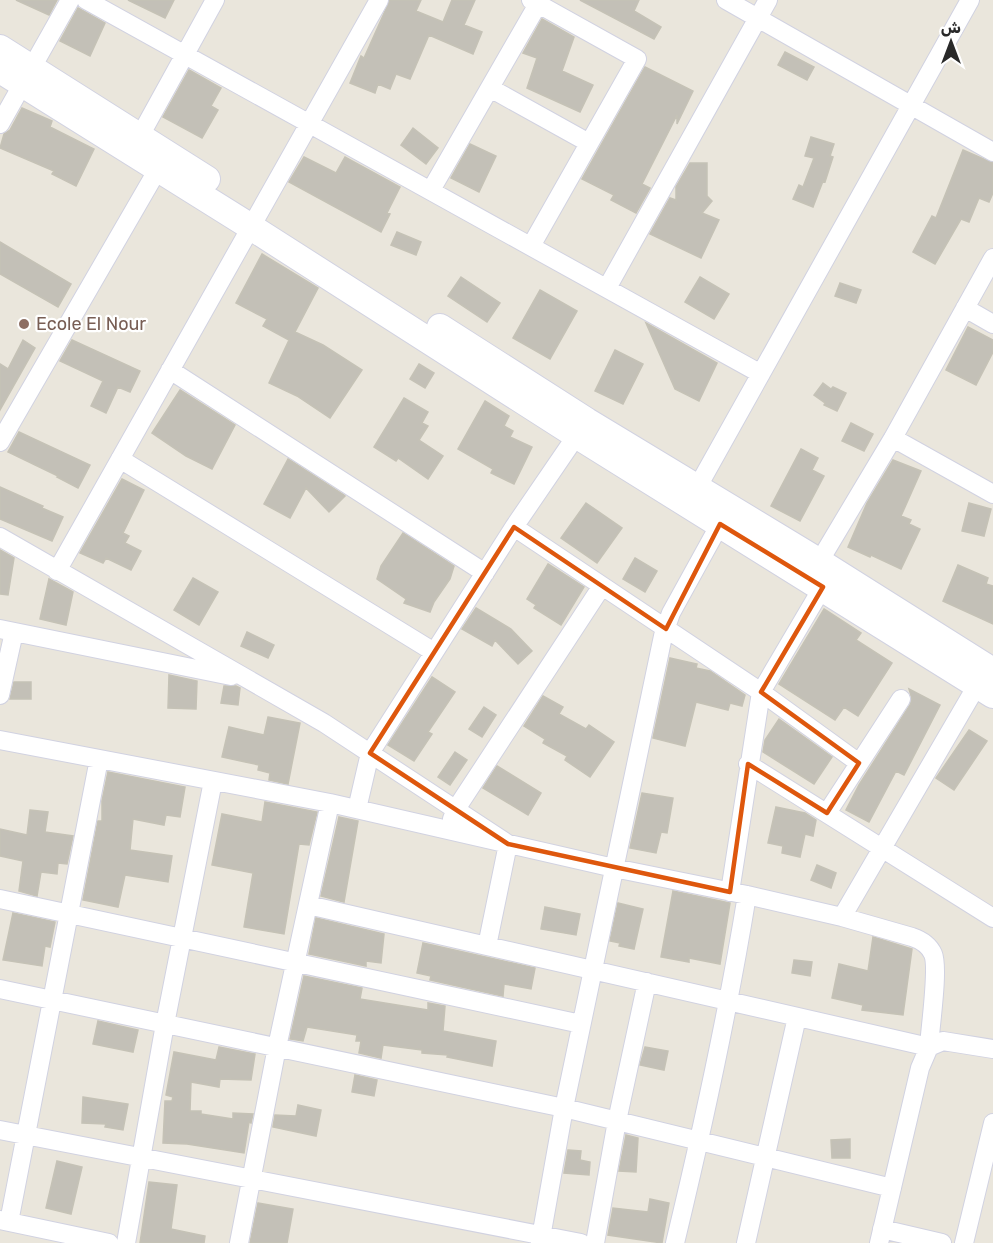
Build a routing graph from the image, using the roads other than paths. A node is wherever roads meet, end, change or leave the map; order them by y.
1 (70, 0) edge
2 (86, 0) edge
3 (215, 0) edge
4 (379, 0) edge
5 (726, 0) edge
6 (768, 0) edge
7 (970, 0) edge
8 (534, 2) edge
9 (758, 18) junction
10 (0, 48) edge
11 (186, 54) junction
12 (0, 70) edge
13 (26, 75) junction
14 (490, 88) junction
15 (912, 107) junction
16 (309, 123) junction
17 (0, 124) edge
18 (589, 143) junction
19 (136, 144) junction
20 (993, 152) edge
21 (158, 169) junction
22 (430, 190) junction
23 (255, 219) junction
24 (531, 246) junction
25 (993, 258) edge
26 (607, 288) junction
27 (965, 308) junction
28 (993, 324) edge
29 (170, 370) junction
30 (761, 374) junction
31 (7, 414) edge
32 (582, 428) junction
33 (893, 438) junction
34 (0, 442) edge
35 (120, 459) junction
36 (993, 495) edge
37 (693, 496) junction
38 (720, 524) junction
39 (514, 527) junction
40 (0, 537) edge
41 (57, 571) junction
42 (485, 573) junction
43 (821, 575) junction
44 (602, 586) junction
45 (666, 629) junction
46 (7, 630) edge
47 (434, 652) junction
48 (247, 679) junction
49 (988, 679) edge
50 (761, 692) junction
51 (0, 695) edge
52 (901, 699) dead end
53 (0, 740) edge
54 (370, 753) junction
55 (99, 759) junction
56 (859, 763) junction
57 (748, 764) junction
58 (213, 781) junction
59 (330, 803) junction
60 (357, 809) junction
61 (456, 809) junction
62 (827, 813) junction
63 (447, 830) junction
64 (508, 844) junction
65 (882, 847) junction
66 (614, 868) junction
67 (738, 893) junction
68 (0, 899) edge
69 (308, 905) junction
70 (70, 914) junction
71 (842, 917) junction
72 (993, 918) edge
73 (182, 938) junction
74 (487, 946) junction
75 (295, 962) junction
76 (593, 970) junction
77 (647, 982) junction
78 (0, 989) edge
79 (53, 1000) junction
80 (729, 1001) junction
81 (797, 1017) junction
82 (165, 1024) junction
83 (582, 1024) junction
84 (277, 1047) junction
85 (929, 1047) junction
86 (993, 1049) edge
87 (564, 1108) junction
88 (617, 1120) junction
89 (993, 1123) edge
90 (0, 1130) edge
91 (27, 1135) junction
92 (700, 1141) junction
93 (141, 1157) junction
94 (765, 1157) junction
95 (251, 1179) junction
96 (892, 1188) junction
97 (5, 1221) edge
98 (881, 1236) edge
99 (541, 1239) edge
100 (109, 1243) edge
101 (126, 1243) edge
102 (239, 1243) edge
103 (580, 1243) edge
104 (595, 1243) edge
105 (675, 1243) edge
106 (746, 1243) edge
107 (942, 1243) edge
108 (964, 1243) edge

1 - 13 street
2 - 11 street
3 - 11 street
4 - 16 street
5 - 9 street
6 - 9 street
7 - 15 street
8 - 14 street
8 - 18 street
9 - 15 street
9 - 26 street
10 - 13 main road
11 - 16 street
11 - 19 street
12 - 13 main road
13 - 17 street
13 - 19 main road
14 - 18 street
14 - 22 street
15 - 20 street
15 - 30 street
16 - 22 street
16 - 23 street
18 - 24 street
19 - 21 main road
19 - 23 main road
21 - 23 main road
21 - 31 street
22 - 24 street
23 - 29 street
23 - 32 main road
24 - 26 street
25 - 27 street
26 - 30 street
27 - 28 street
27 - 33 street
29 - 35 street
29 - 42 street
30 - 37 street
31 - 34 street
32 - 37 main road
32 - 39 street
33 - 36 street
33 - 43 street
35 - 41 street
35 - 47 street
37 - 38 main road
37 - 43 main road
38 - 43 main road
38 - 45 street
39 - 42 street
39 - 44 street
40 - 41 street
41 - 48 street
42 - 47 street
43 - 49 main road
43 - 50 street
44 - 45 street
44 - 61 street
45 - 50 street
45 - 66 street
46 - 48 street
46 - 51 street
47 - 54 street
48 - 54 street
49 - 65 street
50 - 56 street
50 - 57 street
52 - 56 street
53 - 55 street
54 - 60 street
54 - 61 street
55 - 58 street
55 - 70 street
56 - 62 street
57 - 62 street
57 - 67 street
58 - 59 street
58 - 73 street
59 - 60 street
59 - 69 street
60 - 63 street
61 - 63 street
61 - 64 street
62 - 65 street
63 - 64 street
64 - 66 street
64 - 74 street
65 - 71 street
65 - 72 street
66 - 67 street
66 - 76 street
67 - 71 street
67 - 80 street
68 - 70 street
69 - 74 street
69 - 75 street
70 - 73 street
70 - 79 street
71 - 85 street
73 - 75 street
73 - 82 street
74 - 76 street
75 - 83 street
75 - 84 street
76 - 77 street
76 - 83 street
77 - 80 street
77 - 88 street
78 - 79 street
79 - 82 street
79 - 91 street
80 - 81 street
80 - 92 street
81 - 85 street
81 - 94 street
82 - 84 street
82 - 93 street
83 - 87 street
84 - 87 street
84 - 95 street
85 - 86 street
85 - 96 street
87 - 88 street
87 - 99 street
88 - 92 street
88 - 104 street
89 - 108 street
90 - 91 street
91 - 93 street
91 - 97 street
92 - 94 street
92 - 105 street
93 - 95 street
93 - 101 street
94 - 96 street
94 - 106 street
95 - 99 street
95 - 102 street
96 - 98 street
97 - 100 street
98 - 107 street
99 - 103 street

